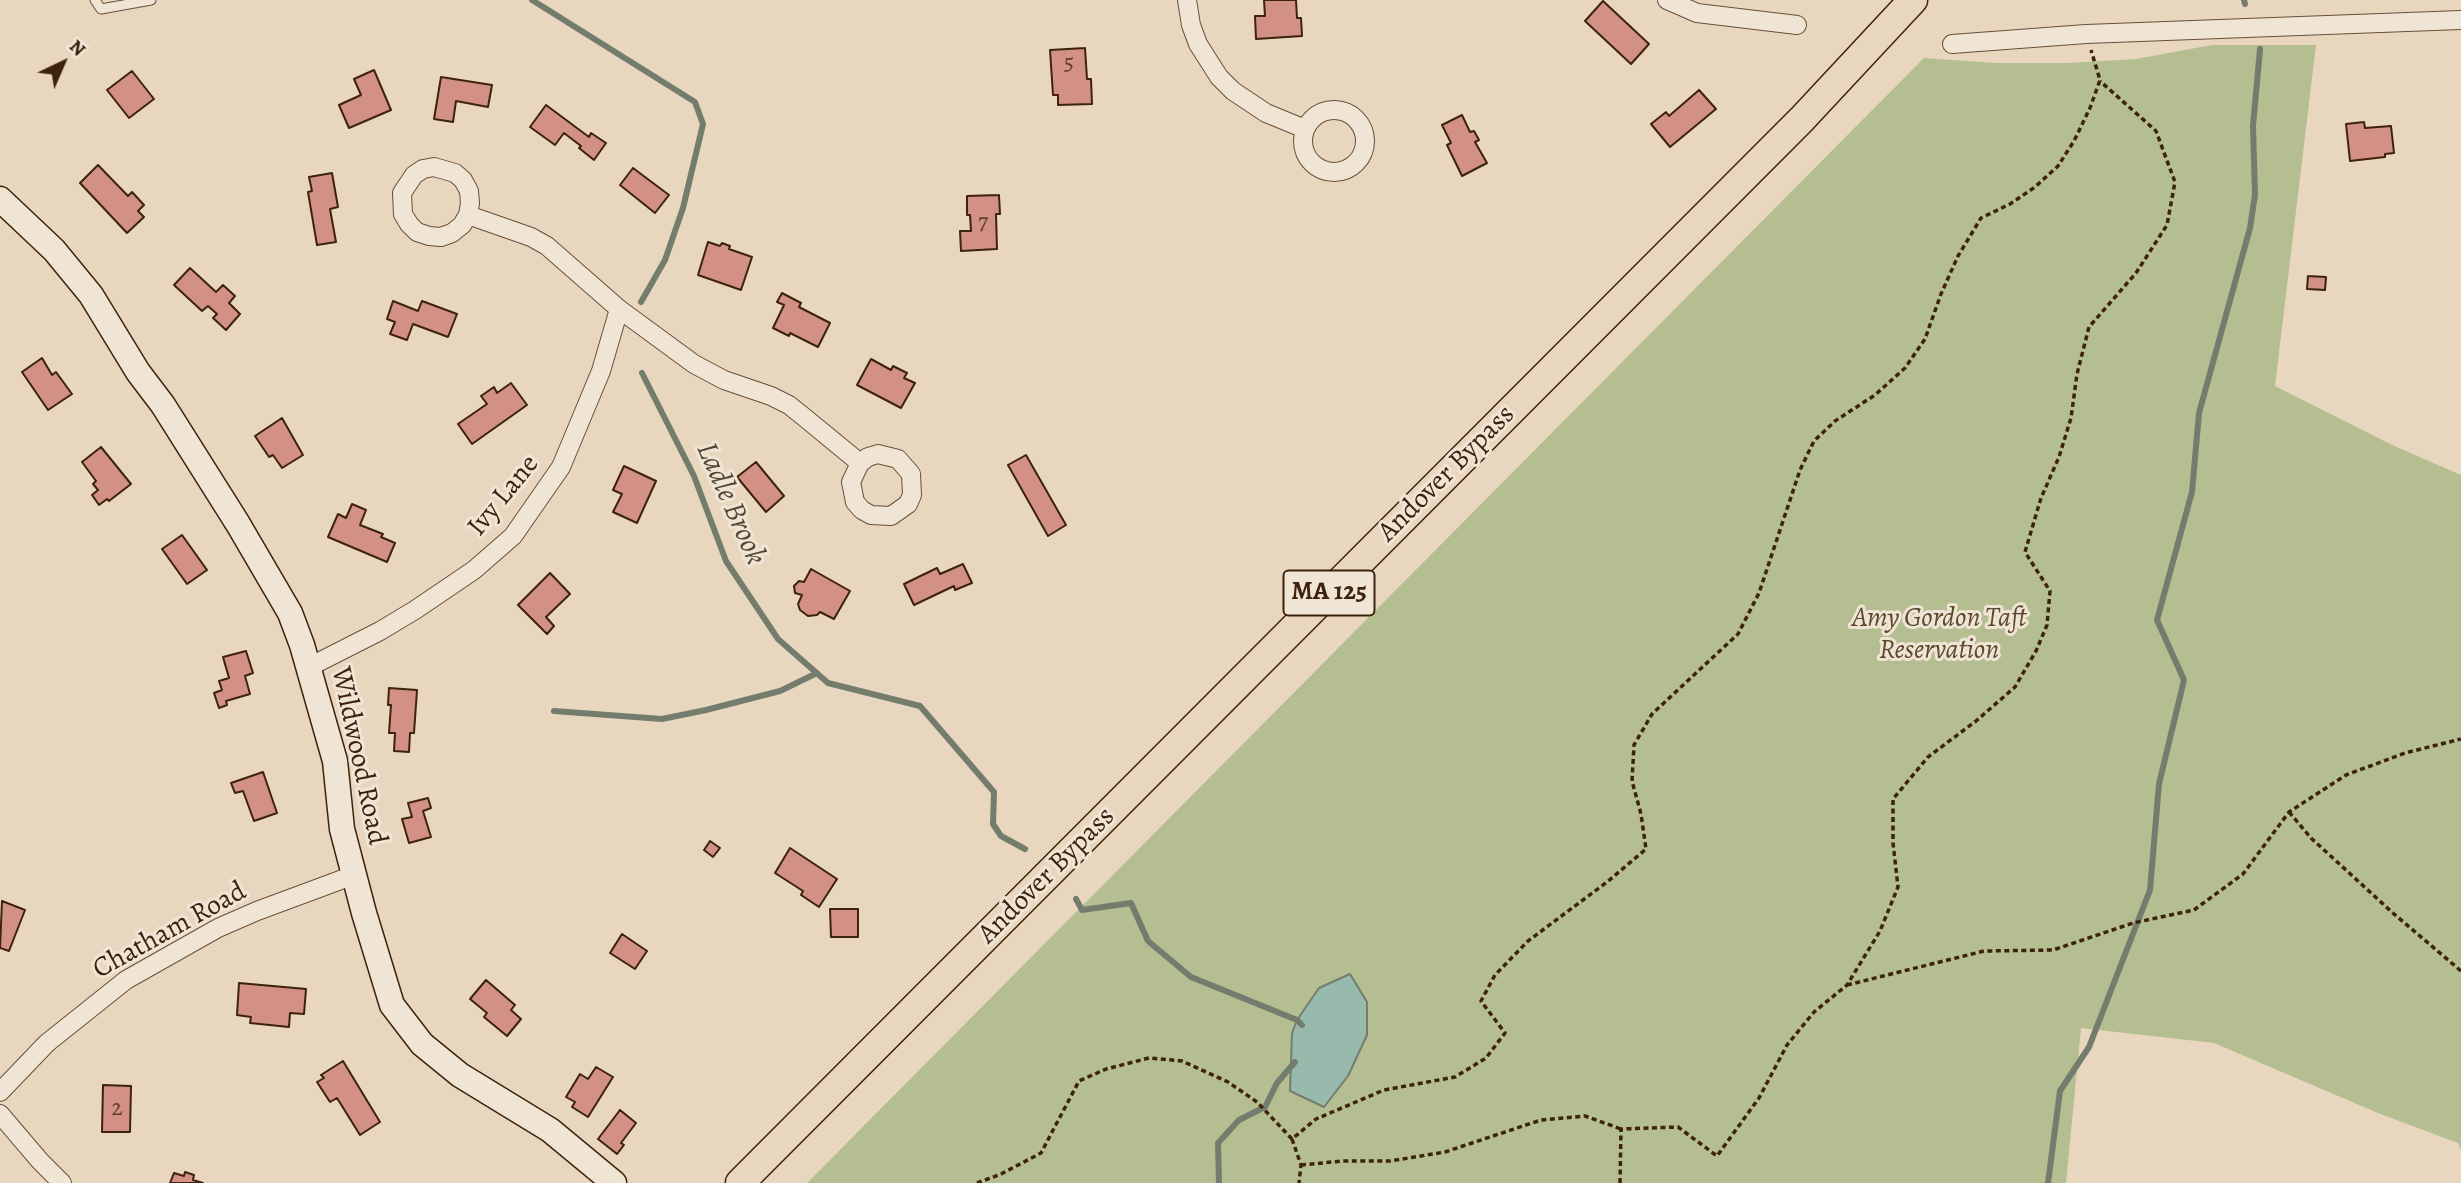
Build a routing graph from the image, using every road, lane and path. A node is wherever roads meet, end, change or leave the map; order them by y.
1 (95, 0) edge
2 (151, 0) edge
3 (1186, 0) edge
4 (1667, 0) edge
5 (1913, 0) edge
6 (2461, 20) edge
7 (1797, 25) dead end
8 (2086, 34) junction
9 (1952, 44) dead end
10 (2100, 80) junction
11 (1304, 129) dead end
12 (0, 199) edge
13 (468, 215) dead end
14 (619, 309) junction
15 (860, 463) dead end
16 (309, 667) junction
17 (2461, 740) edge
18 (2289, 812) junction
19 (354, 875) junction
20 (2461, 971) edge
21 (1847, 985) junction
22 (0, 1092) edge
23 (0, 1114) edge
24 (1621, 1129) junction
25 (1292, 1139) junction
26 (1301, 1165) junction
27 (62, 1183) edge
28 (614, 1183) edge
29 (740, 1183) edge
30 (977, 1183) edge
31 (1299, 1183) edge
32 (1620, 1183) edge

1 - 2 lane
3 - 11 street
4 - 7 street
5 - 29 main road, Andover Bypass / MA 125
6 - 8 street
8 - 9 street
8 - 10 path
10 - 21 path
10 - 25 path
12 - 16 street, Wildwood Road
13 - 14 street
14 - 15 street
14 - 16 street, Ivy Lane
16 - 19 street, Wildwood Road
17 - 18 path
18 - 20 path
18 - 21 path
19 - 22 street, Chatham Road
19 - 28 street, Wildwood Road
21 - 24 path
23 - 27 street
24 - 26 path
24 - 32 path
25 - 26 path
25 - 30 path
26 - 31 path

